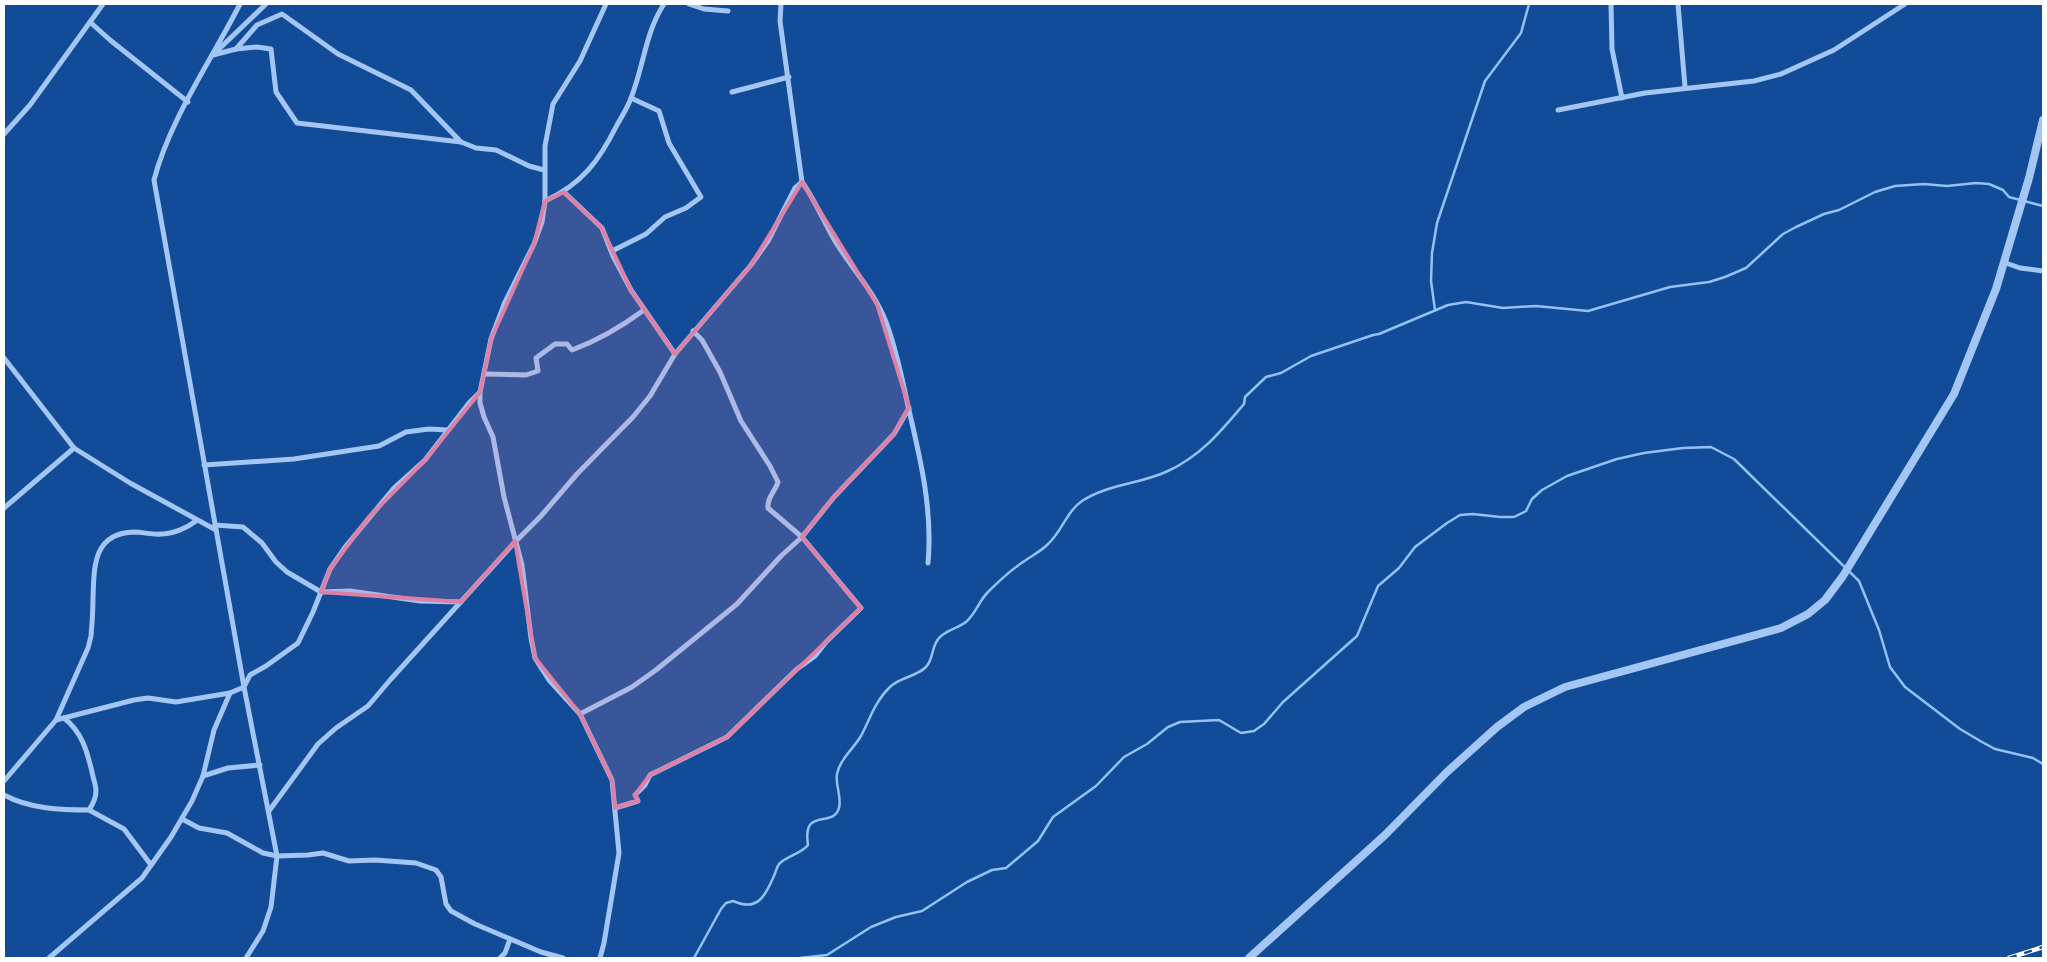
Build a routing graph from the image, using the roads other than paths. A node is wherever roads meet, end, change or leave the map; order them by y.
1 (103, 4) edge
2 (240, 4) edge
3 (266, 4) edge
4 (606, 4) edge
5 (664, 4) edge
6 (688, 4) edge
7 (781, 4) edge
8 (1611, 4) edge
9 (1678, 4) edge
10 (1905, 4) edge
11 (728, 10) dead end
12 (90, 22) junction
13 (236, 49) junction
14 (213, 55) junction
15 (789, 77) junction
16 (1685, 88) junction
17 (732, 92) dead end
18 (631, 98) junction
19 (1622, 98) junction
20 (188, 102) junction
21 (1558, 110) dead end
22 (2043, 120) edge
23 (4, 134) edge
24 (461, 142) junction
25 (544, 170) junction
26 (802, 182) junction
27 (564, 192) junction
28 (545, 201) junction
29 (612, 251) junction
30 (2003, 262) junction
31 (2043, 271) edge
32 (644, 310) junction
33 (693, 331) junction
34 (675, 354) junction
35 (4, 358) edge
36 (485, 374) junction
37 (480, 392) junction
38 (909, 408) junction
39 (447, 430) junction
40 (74, 448) junction
41 (204, 465) junction
42 (4, 508) edge
43 (196, 521) junction
44 (216, 528) junction
45 (802, 537) junction
46 (514, 542) junction
47 (928, 564) dead end
48 (321, 592) junction
49 (461, 602) junction
50 (244, 687) junction
51 (230, 693) junction
52 (580, 714) junction
53 (64, 718) junction
54 (56, 720) junction
55 (260, 765) junction
56 (203, 776) junction
57 (4, 781) edge
58 (4, 795) edge
59 (615, 808) junction
60 (89, 810) junction
61 (269, 811) junction
62 (182, 819) junction
63 (277, 856) junction
64 (151, 864) junction
65 (510, 939) junction
66 (49, 958) edge
67 (246, 958) edge
68 (500, 958) edge
69 (563, 958) edge
70 (600, 958) edge
71 (1249, 958) edge

1 - 12 street
2 - 14 street
3 - 14 street
4 - 25 street
5 - 18 street
6 - 11 street
7 - 15 street
8 - 19 street
9 - 16 street
10 - 16 street
12 - 20 street
12 - 23 street
13 - 14 street
13 - 24 street
13 - 24 street
14 - 20 street
15 - 17 street
15 - 26 street
16 - 19 street
18 - 27 street
18 - 29 street
19 - 21 street
20 - 41 street
22 - 30 street
24 - 25 street
25 - 28 street
26 - 33 street
26 - 38 street
27 - 28 street
27 - 29 street
28 - 36 street
29 - 32 street
30 - 31 street
30 - 71 street
32 - 34 street
32 - 36 street
33 - 34 street
33 - 45 street
34 - 46 street
35 - 40 street
36 - 37 street
37 - 39 street
37 - 46 street
38 - 45 street
38 - 47 street
39 - 41 street
39 - 48 street
40 - 42 street
40 - 43 street
41 - 44 street
43 - 44 street
43 - 54 street
44 - 48 street
44 - 50 street
45 - 52 street
45 - 59 street
46 - 49 street
46 - 52 street
48 - 49 street
48 - 50 street
49 - 61 street
50 - 51 street
50 - 55 street
51 - 53 street
51 - 56 street
52 - 59 street
53 - 54 street
53 - 60 street
54 - 57 street
55 - 56 street
55 - 61 street
56 - 62 street
58 - 60 street
59 - 70 street
60 - 64 street
61 - 63 street
62 - 63 street
62 - 64 street
63 - 65 street
63 - 67 street
64 - 66 street
65 - 68 street
65 - 69 street

